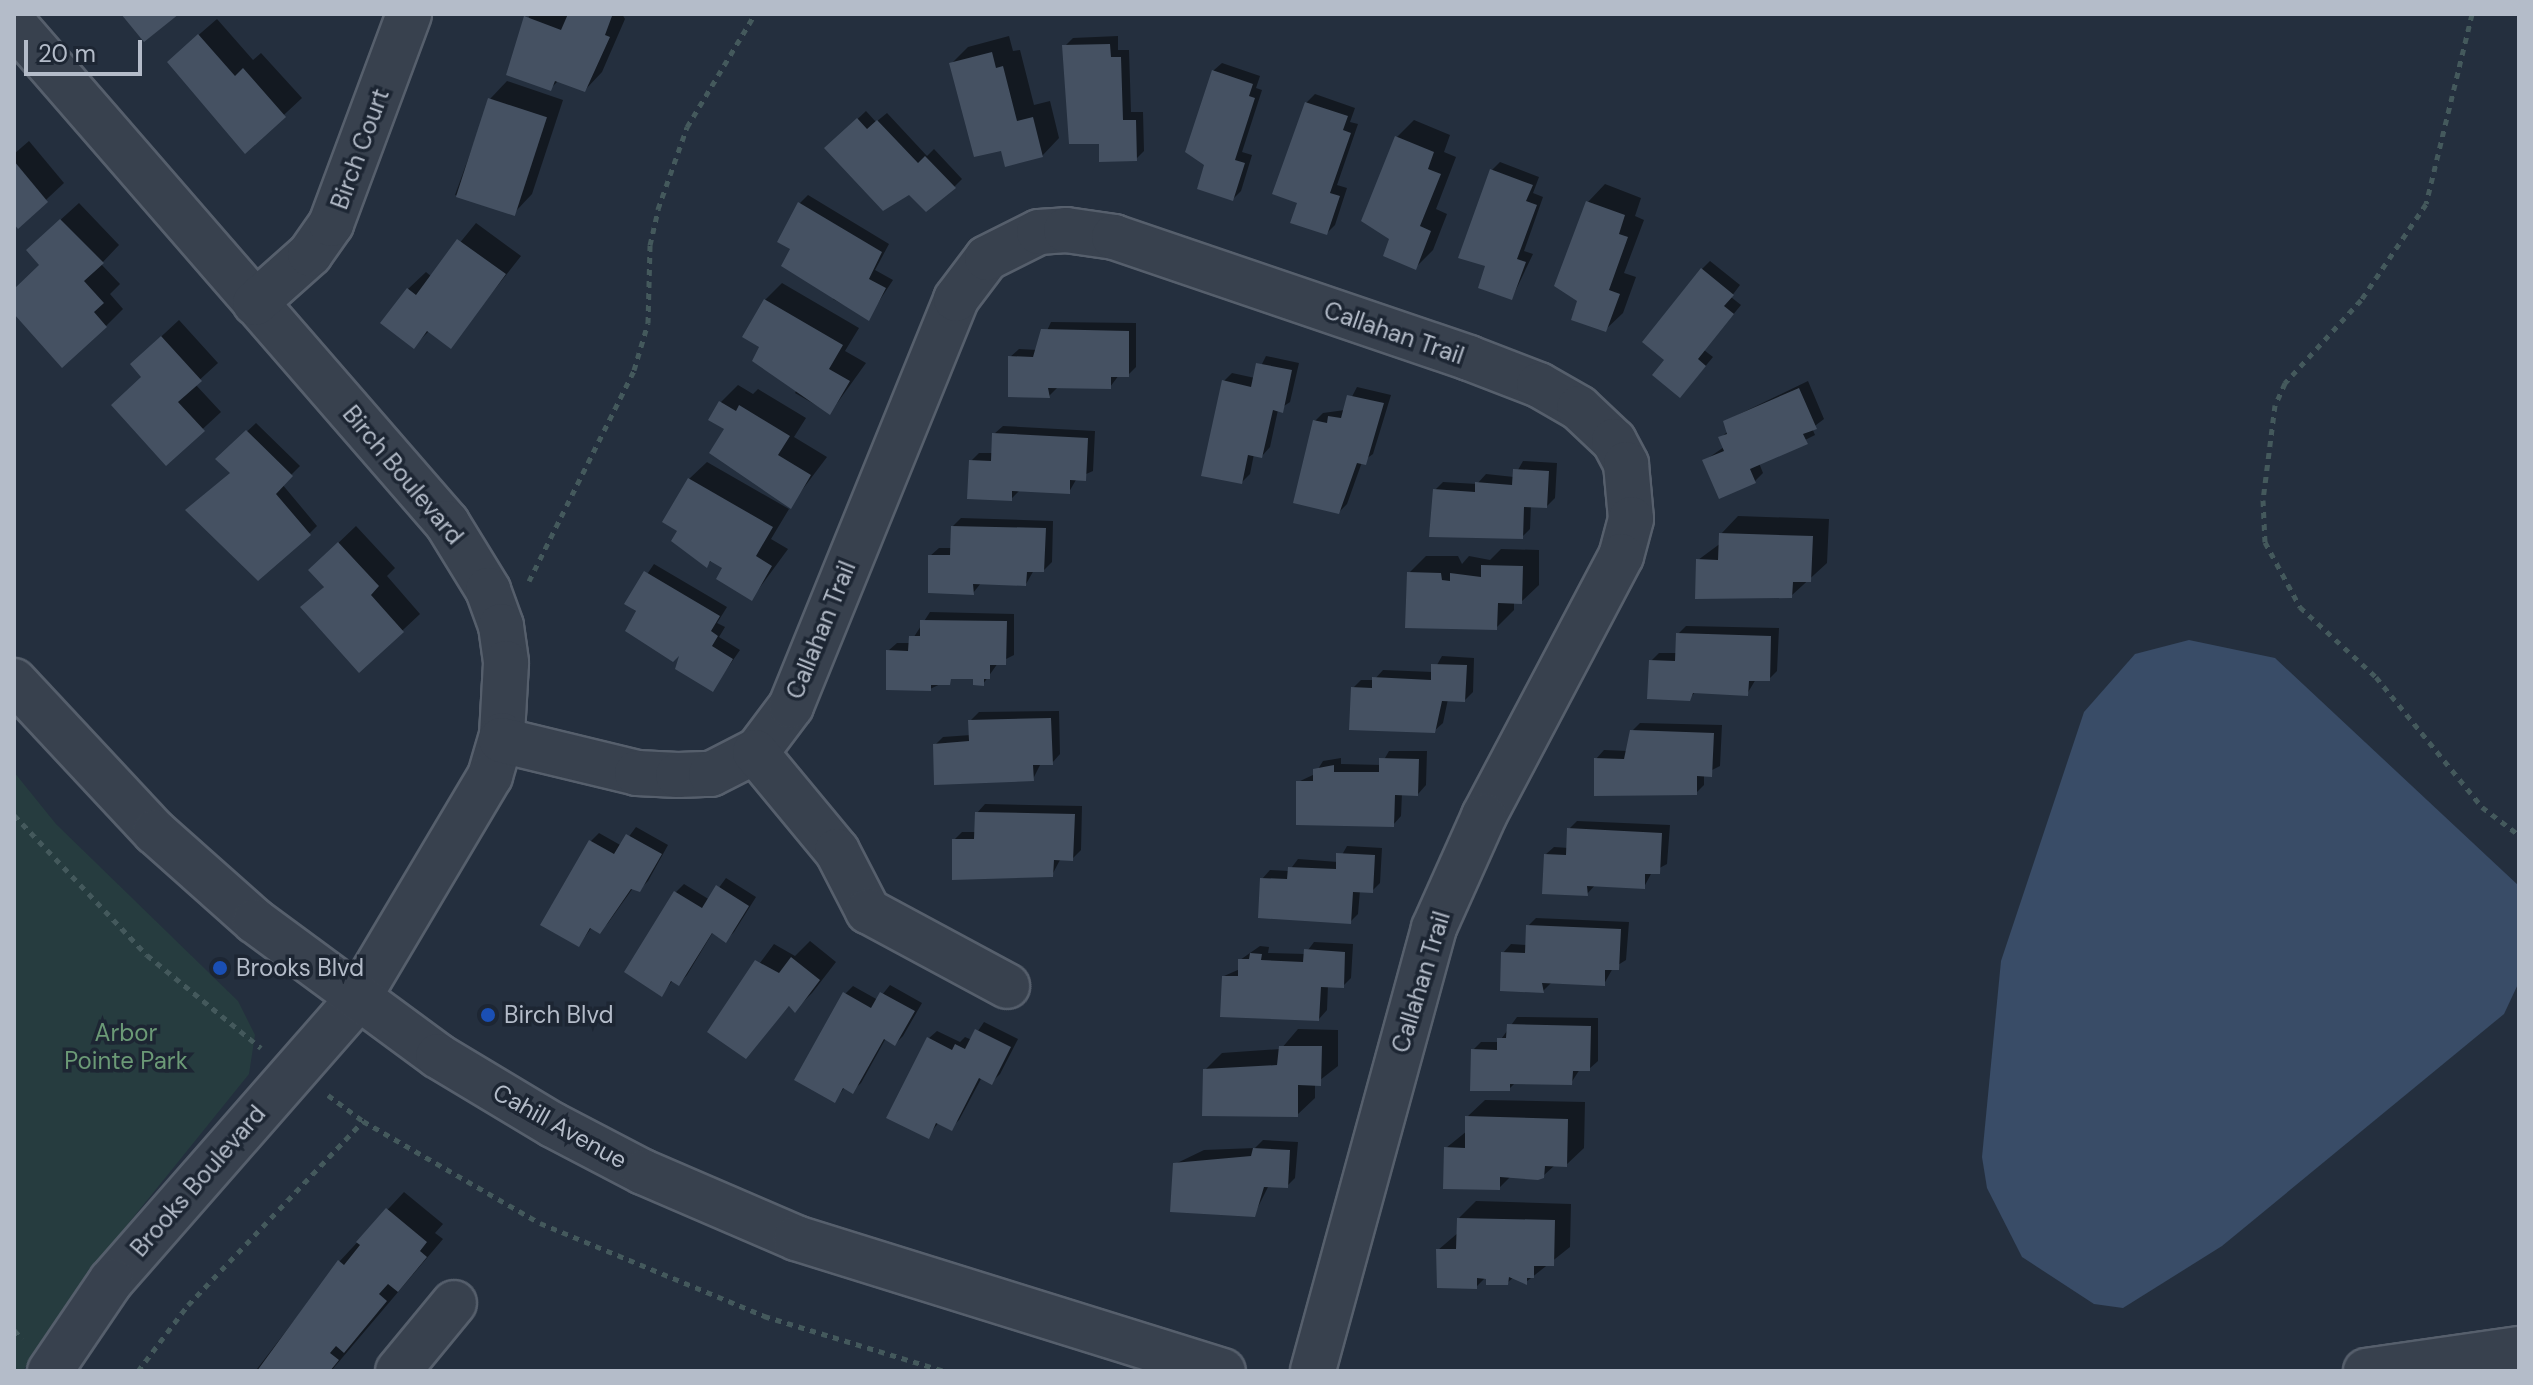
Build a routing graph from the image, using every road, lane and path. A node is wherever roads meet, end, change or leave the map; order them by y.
1 (409, 14) edge
2 (755, 14) edge
3 (2472, 14) edge
4 (14, 24) edge
5 (255, 303) junction
6 (501, 626) junction
7 (14, 681) edge
8 (501, 740) junction
9 (755, 752) junction
10 (14, 815) edge
11 (2519, 835) edge
12 (1007, 986) dead end
13 (357, 1000) junction
14 (294, 1070) junction
15 (363, 1121) junction
16 (454, 1303) dead end
17 (2519, 1349) edge
18 (50, 1371) edge
19 (138, 1371) edge
20 (398, 1371) edge
21 (944, 1371) edge
22 (1223, 1371) edge
23 (1313, 1371) edge
24 (2366, 1371) edge

1 - 5 street, Birch Court
2 - 6 path
3 - 11 path
4 - 5 street, Birch Boulevard
5 - 6 street, Birch Boulevard
6 - 8 street, Birch Boulevard
7 - 13 street, Cahill Avenue
8 - 9 street, Callahan Trail
8 - 13 street, Birch Boulevard
9 - 12 street
9 - 23 street, Callahan Trail
10 - 14 path
13 - 14 street, Brooks Boulevard
13 - 22 street, Cahill Avenue
14 - 15 path
14 - 18 street, Brooks Boulevard
15 - 19 path
15 - 21 path
16 - 20 street
17 - 24 street

